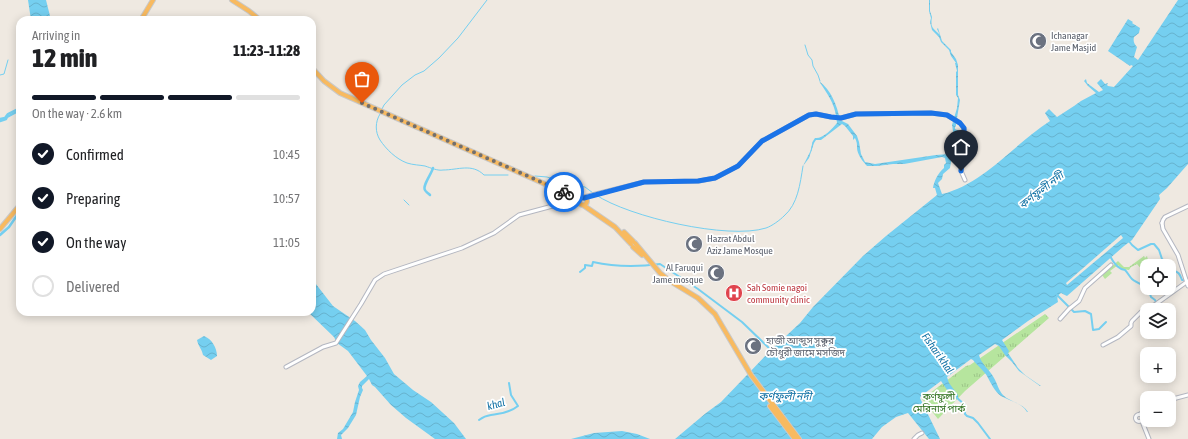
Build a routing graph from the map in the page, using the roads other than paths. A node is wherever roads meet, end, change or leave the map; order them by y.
1 (153, 0) edge
2 (232, 0) edge
3 (235, 0) edge
4 (143, 16) edge
5 (256, 16) edge
6 (258, 16) edge
7 (316, 72) edge
8 (316, 76) edge
9 (965, 180) dead end
10 (583, 201) junction
11 (1188, 206) edge
12 (16, 210) edge
13 (0, 229) edge
14 (1111, 265) dead end
15 (1188, 283) edge
16 (1060, 319) dead end
17 (1103, 345) dead end
18 (739, 357) junction
19 (286, 367) dead end
20 (1188, 394) edge
21 (1176, 397) edge
22 (1144, 427) edge
23 (922, 434) dead end
24 (795, 439) edge
25 (799, 439) edge
26 (914, 439) edge
27 (1148, 439) edge

1 - 4 highway
2 - 5 highway
3 - 6 highway
7 - 10 highway
8 - 10 highway
9 - 10 main road
10 - 18 highway
10 - 19 main road
11 - 15 main road
12 - 13 highway
14 - 16 main road
15 - 17 main road
18 - 24 highway
18 - 25 highway
20 - 21 main road
22 - 27 main road
23 - 26 main road

